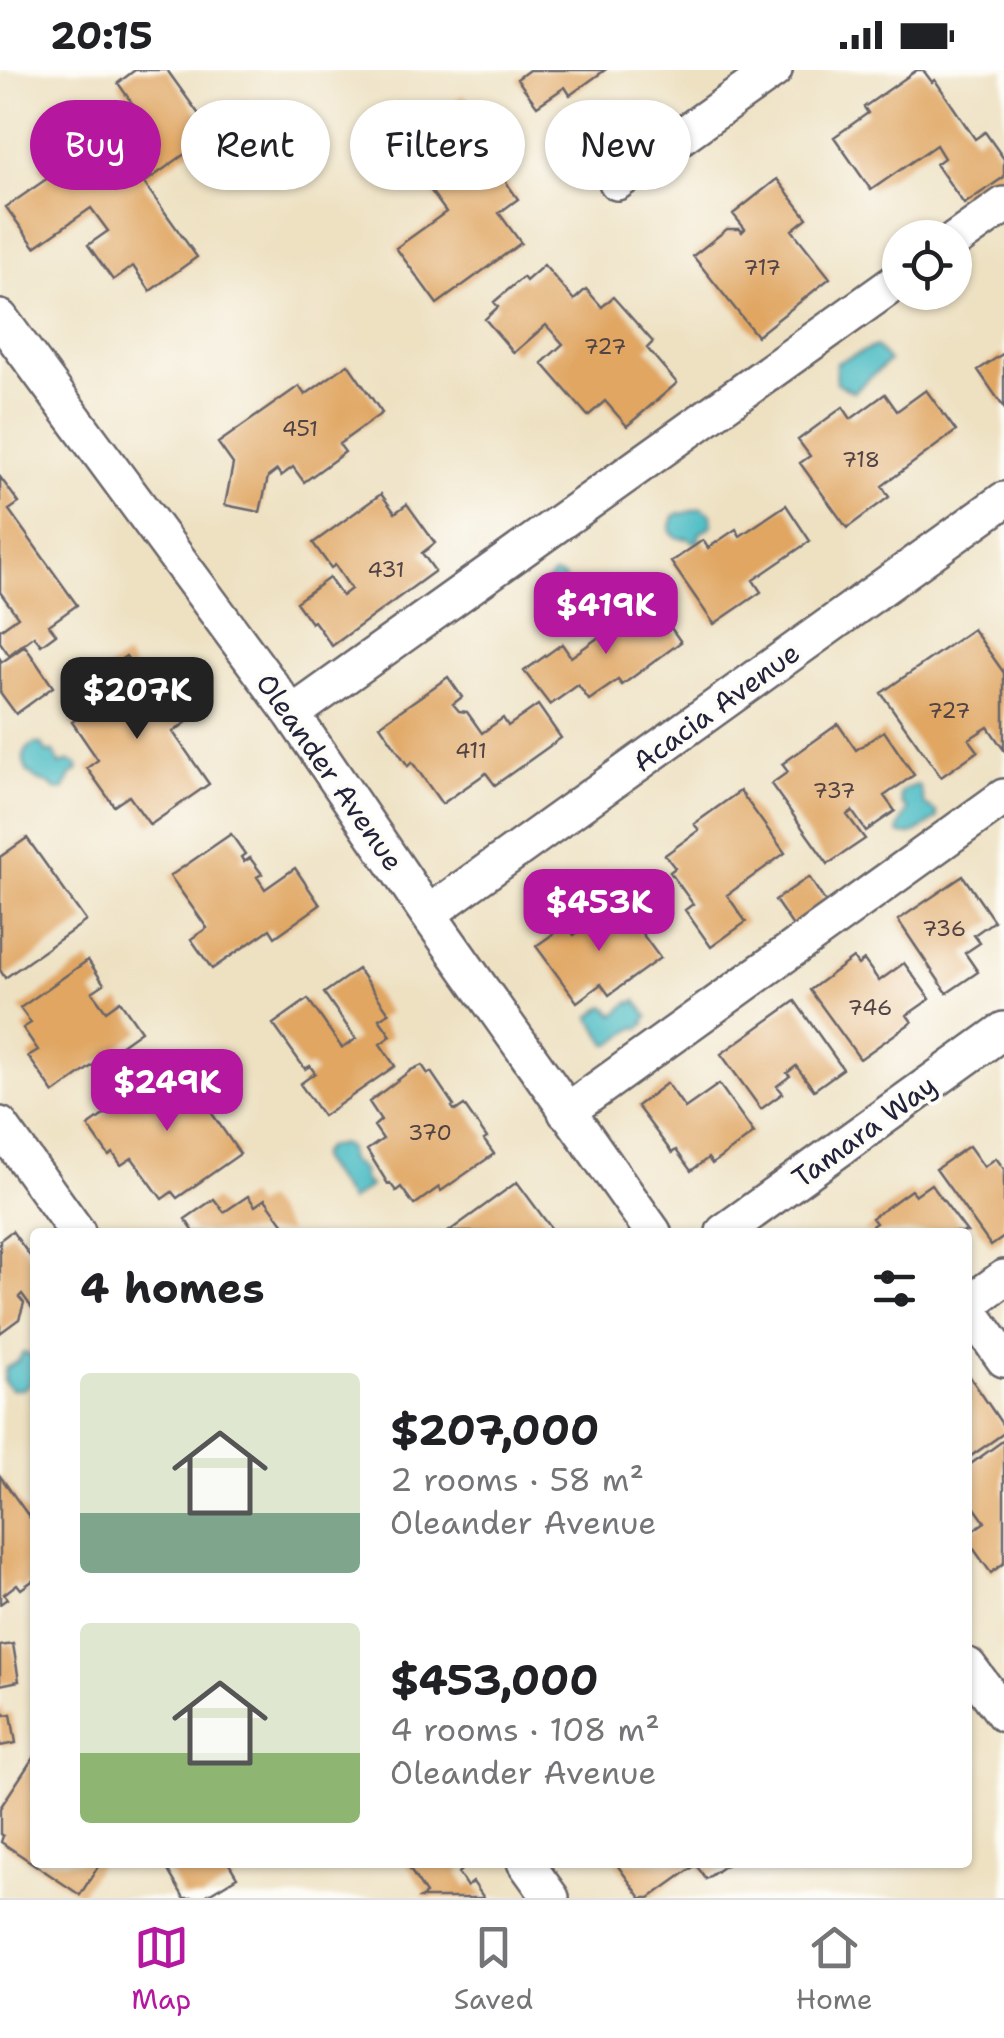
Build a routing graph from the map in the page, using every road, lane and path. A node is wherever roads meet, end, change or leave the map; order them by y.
1 (774, 70) edge
2 (691, 130) edge
3 (1004, 205) edge
4 (972, 228) edge
5 (882, 293) edge
6 (0, 318) edge
7 (1004, 500) edge
8 (292, 714) junction
9 (1004, 797) edge
10 (428, 914) junction
11 (1004, 1030) edge
12 (566, 1112) junction
13 (0, 1125) edge
14 (74, 1228) edge
15 (649, 1228) edge
16 (730, 1228) edge
17 (1004, 1278) edge
18 (972, 1303) edge
19 (972, 1312) edge
20 (1004, 1359) edge
21 (972, 1671) edge
22 (1004, 1714) edge
23 (530, 1868) edge
24 (551, 1898) edge

1 - 2 street
3 - 4 street
5 - 8 street
6 - 8 street, Oleander Avenue
7 - 10 street, Acacia Avenue
8 - 10 street, Oleander Avenue
9 - 12 street
10 - 12 street, Oleander Avenue
11 - 16 street, Tamara Way
12 - 15 street, Oleander Avenue
13 - 14 street
17 - 18 street
19 - 20 street
21 - 22 street
23 - 24 street

